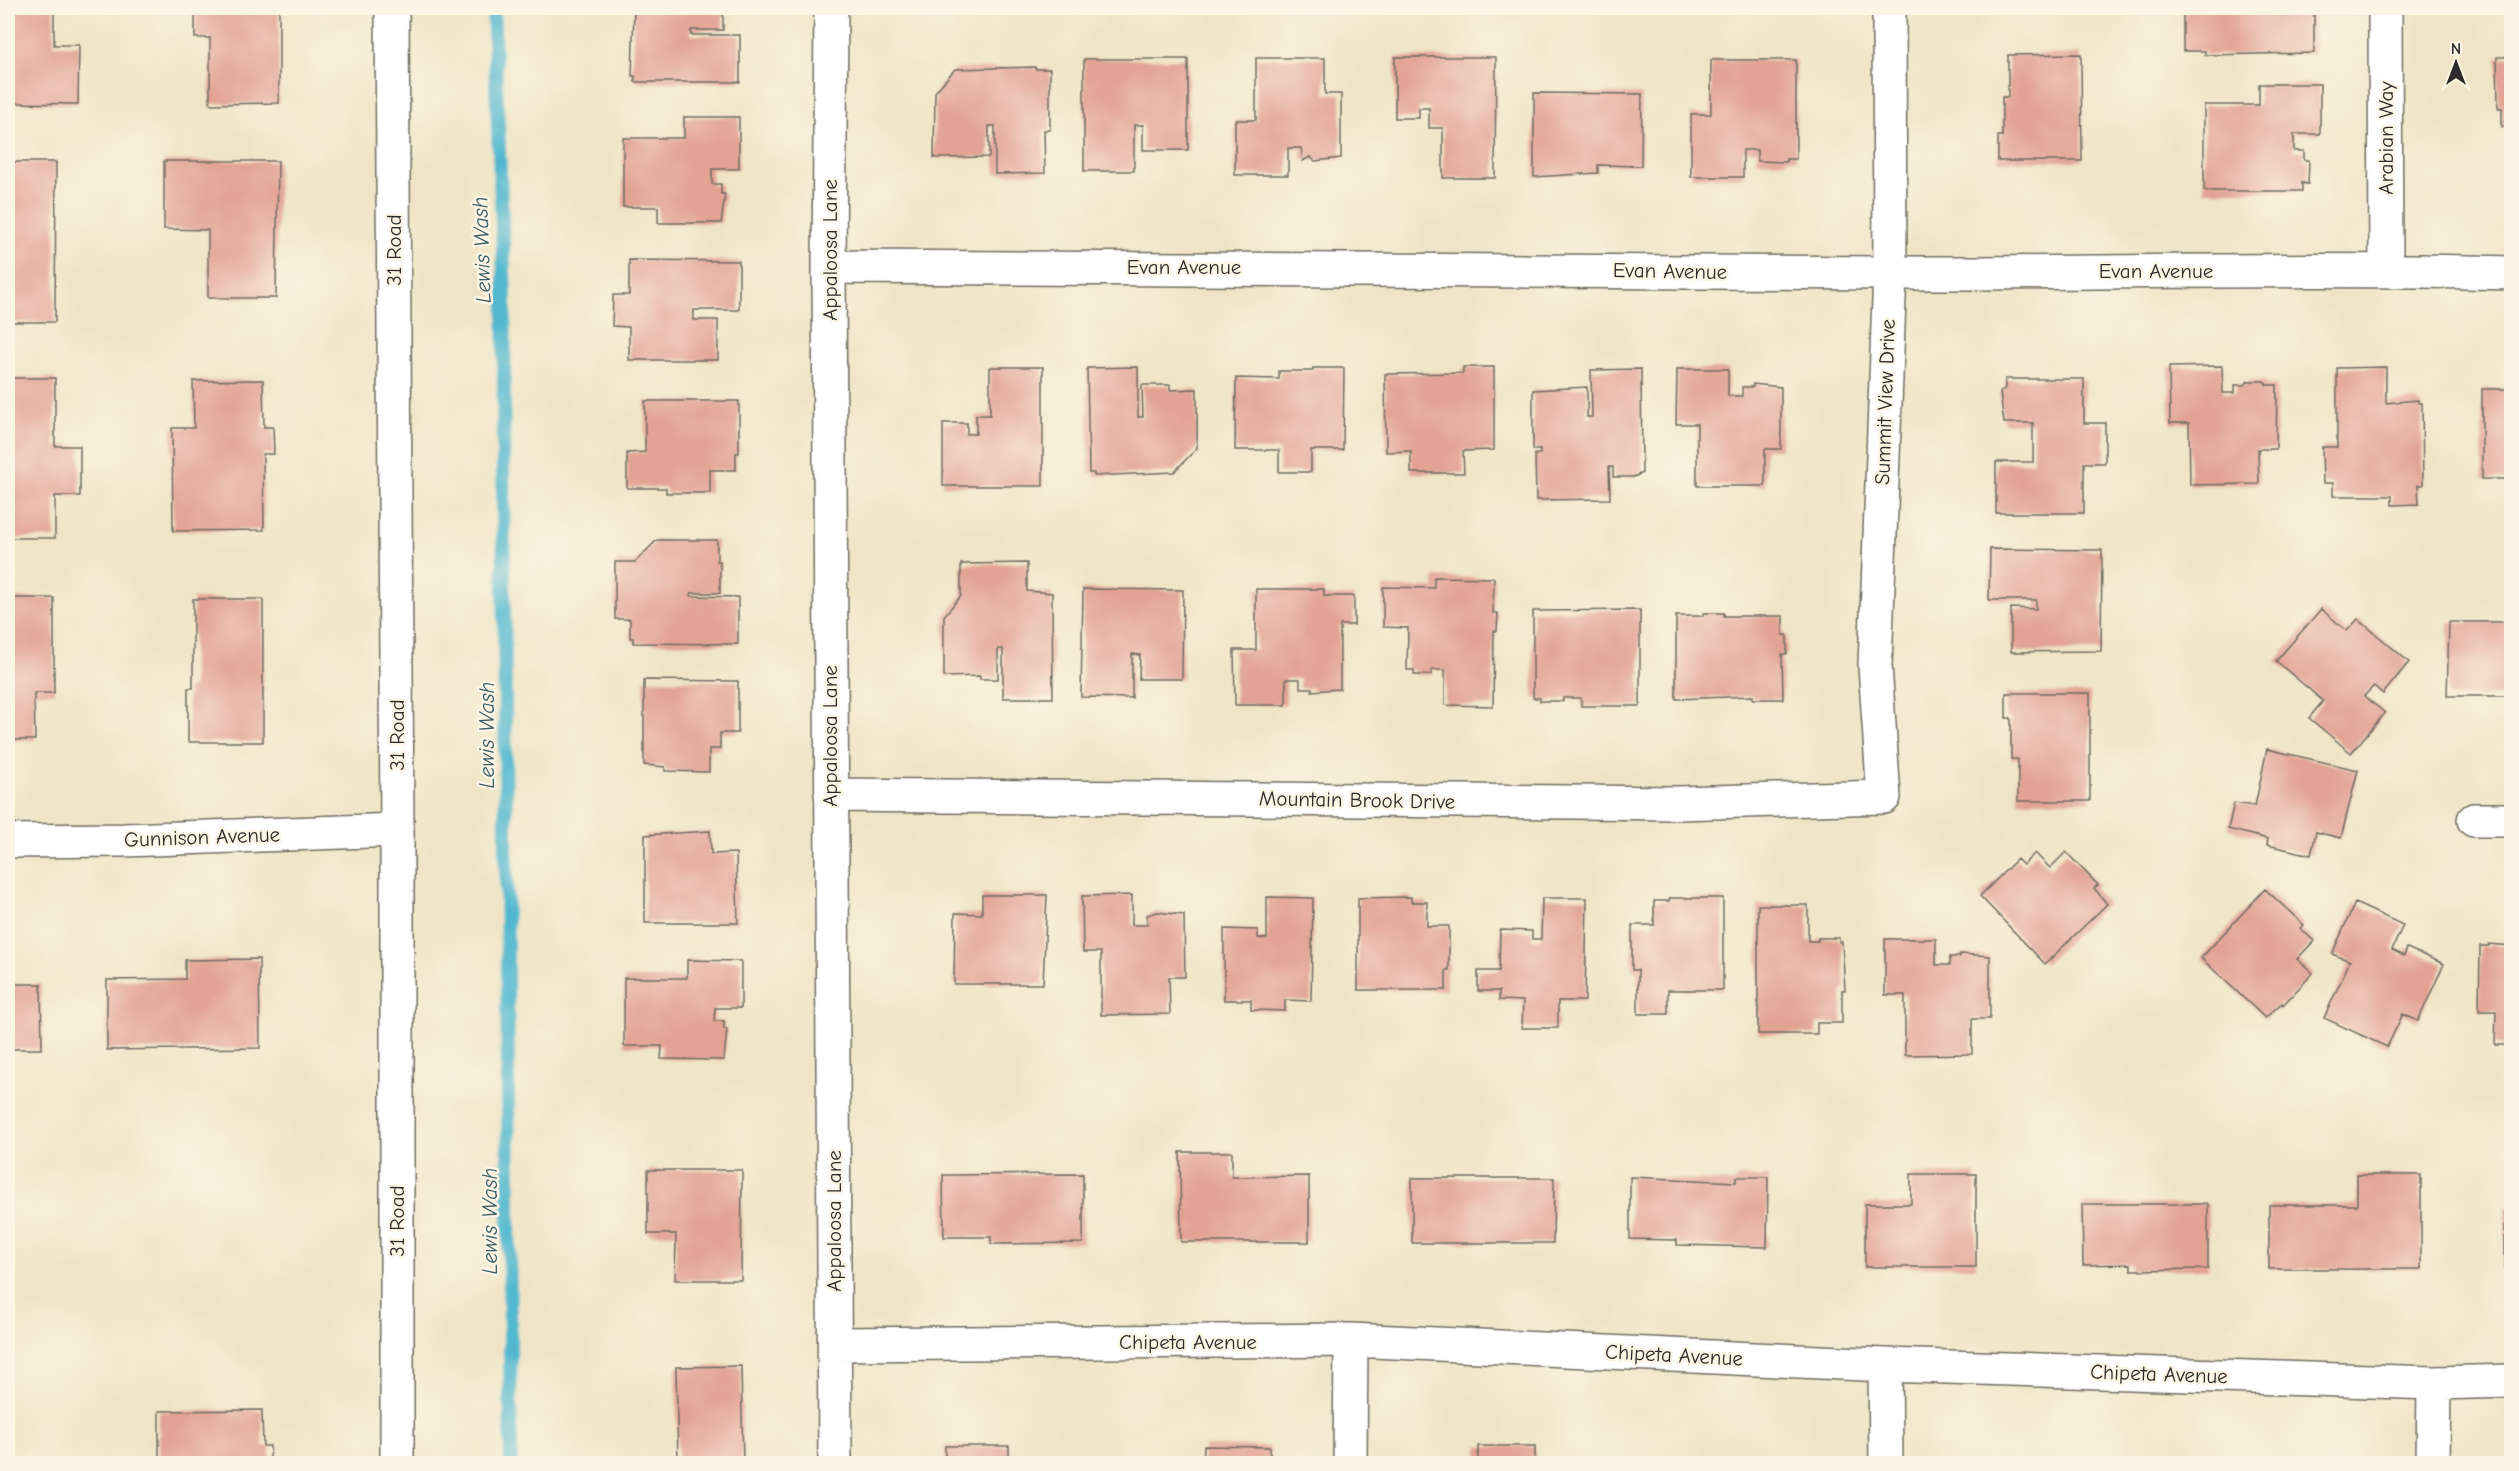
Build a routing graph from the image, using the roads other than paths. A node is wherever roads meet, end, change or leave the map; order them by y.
1 (392, 8) edge
2 (831, 8) edge
3 (1889, 8) edge
4 (2385, 8) edge
5 (829, 267) junction
6 (2386, 269) junction
7 (1890, 273) junction
8 (2511, 273) edge
9 (831, 795) junction
10 (1884, 797) joint
11 (2474, 820) dead end
12 (2511, 820) edge
13 (397, 830) junction
14 (8, 841) edge
15 (1350, 1340) junction
16 (835, 1344) junction
17 (1885, 1365) junction
18 (2511, 1381) edge
19 (2434, 1383) junction
20 (397, 1464) edge
21 (835, 1464) edge
22 (1350, 1464) edge
23 (1886, 1464) edge
24 (2433, 1464) edge

1 - 13 street, 31 Road
2 - 5 street, Appaloosa Lane
3 - 7 street, Summit View Drive
4 - 6 street, Arabian Way
5 - 7 street, Evan Avenue
5 - 9 street, Appaloosa Lane
6 - 7 street, Evan Avenue
6 - 8 street, Evan Avenue
7 - 10 street, Summit View Drive
9 - 10 street, Mountain Brook Drive
9 - 16 street, Appaloosa Lane
11 - 12 street
13 - 14 street, Gunnison Avenue
13 - 20 street, 31 Road
15 - 16 street, Chipeta Avenue
15 - 17 street, Chipeta Avenue
15 - 22 street
16 - 21 street, Appaloosa Lane
17 - 19 street, Chipeta Avenue
17 - 23 street
18 - 19 street, Chipeta Avenue
19 - 24 street

